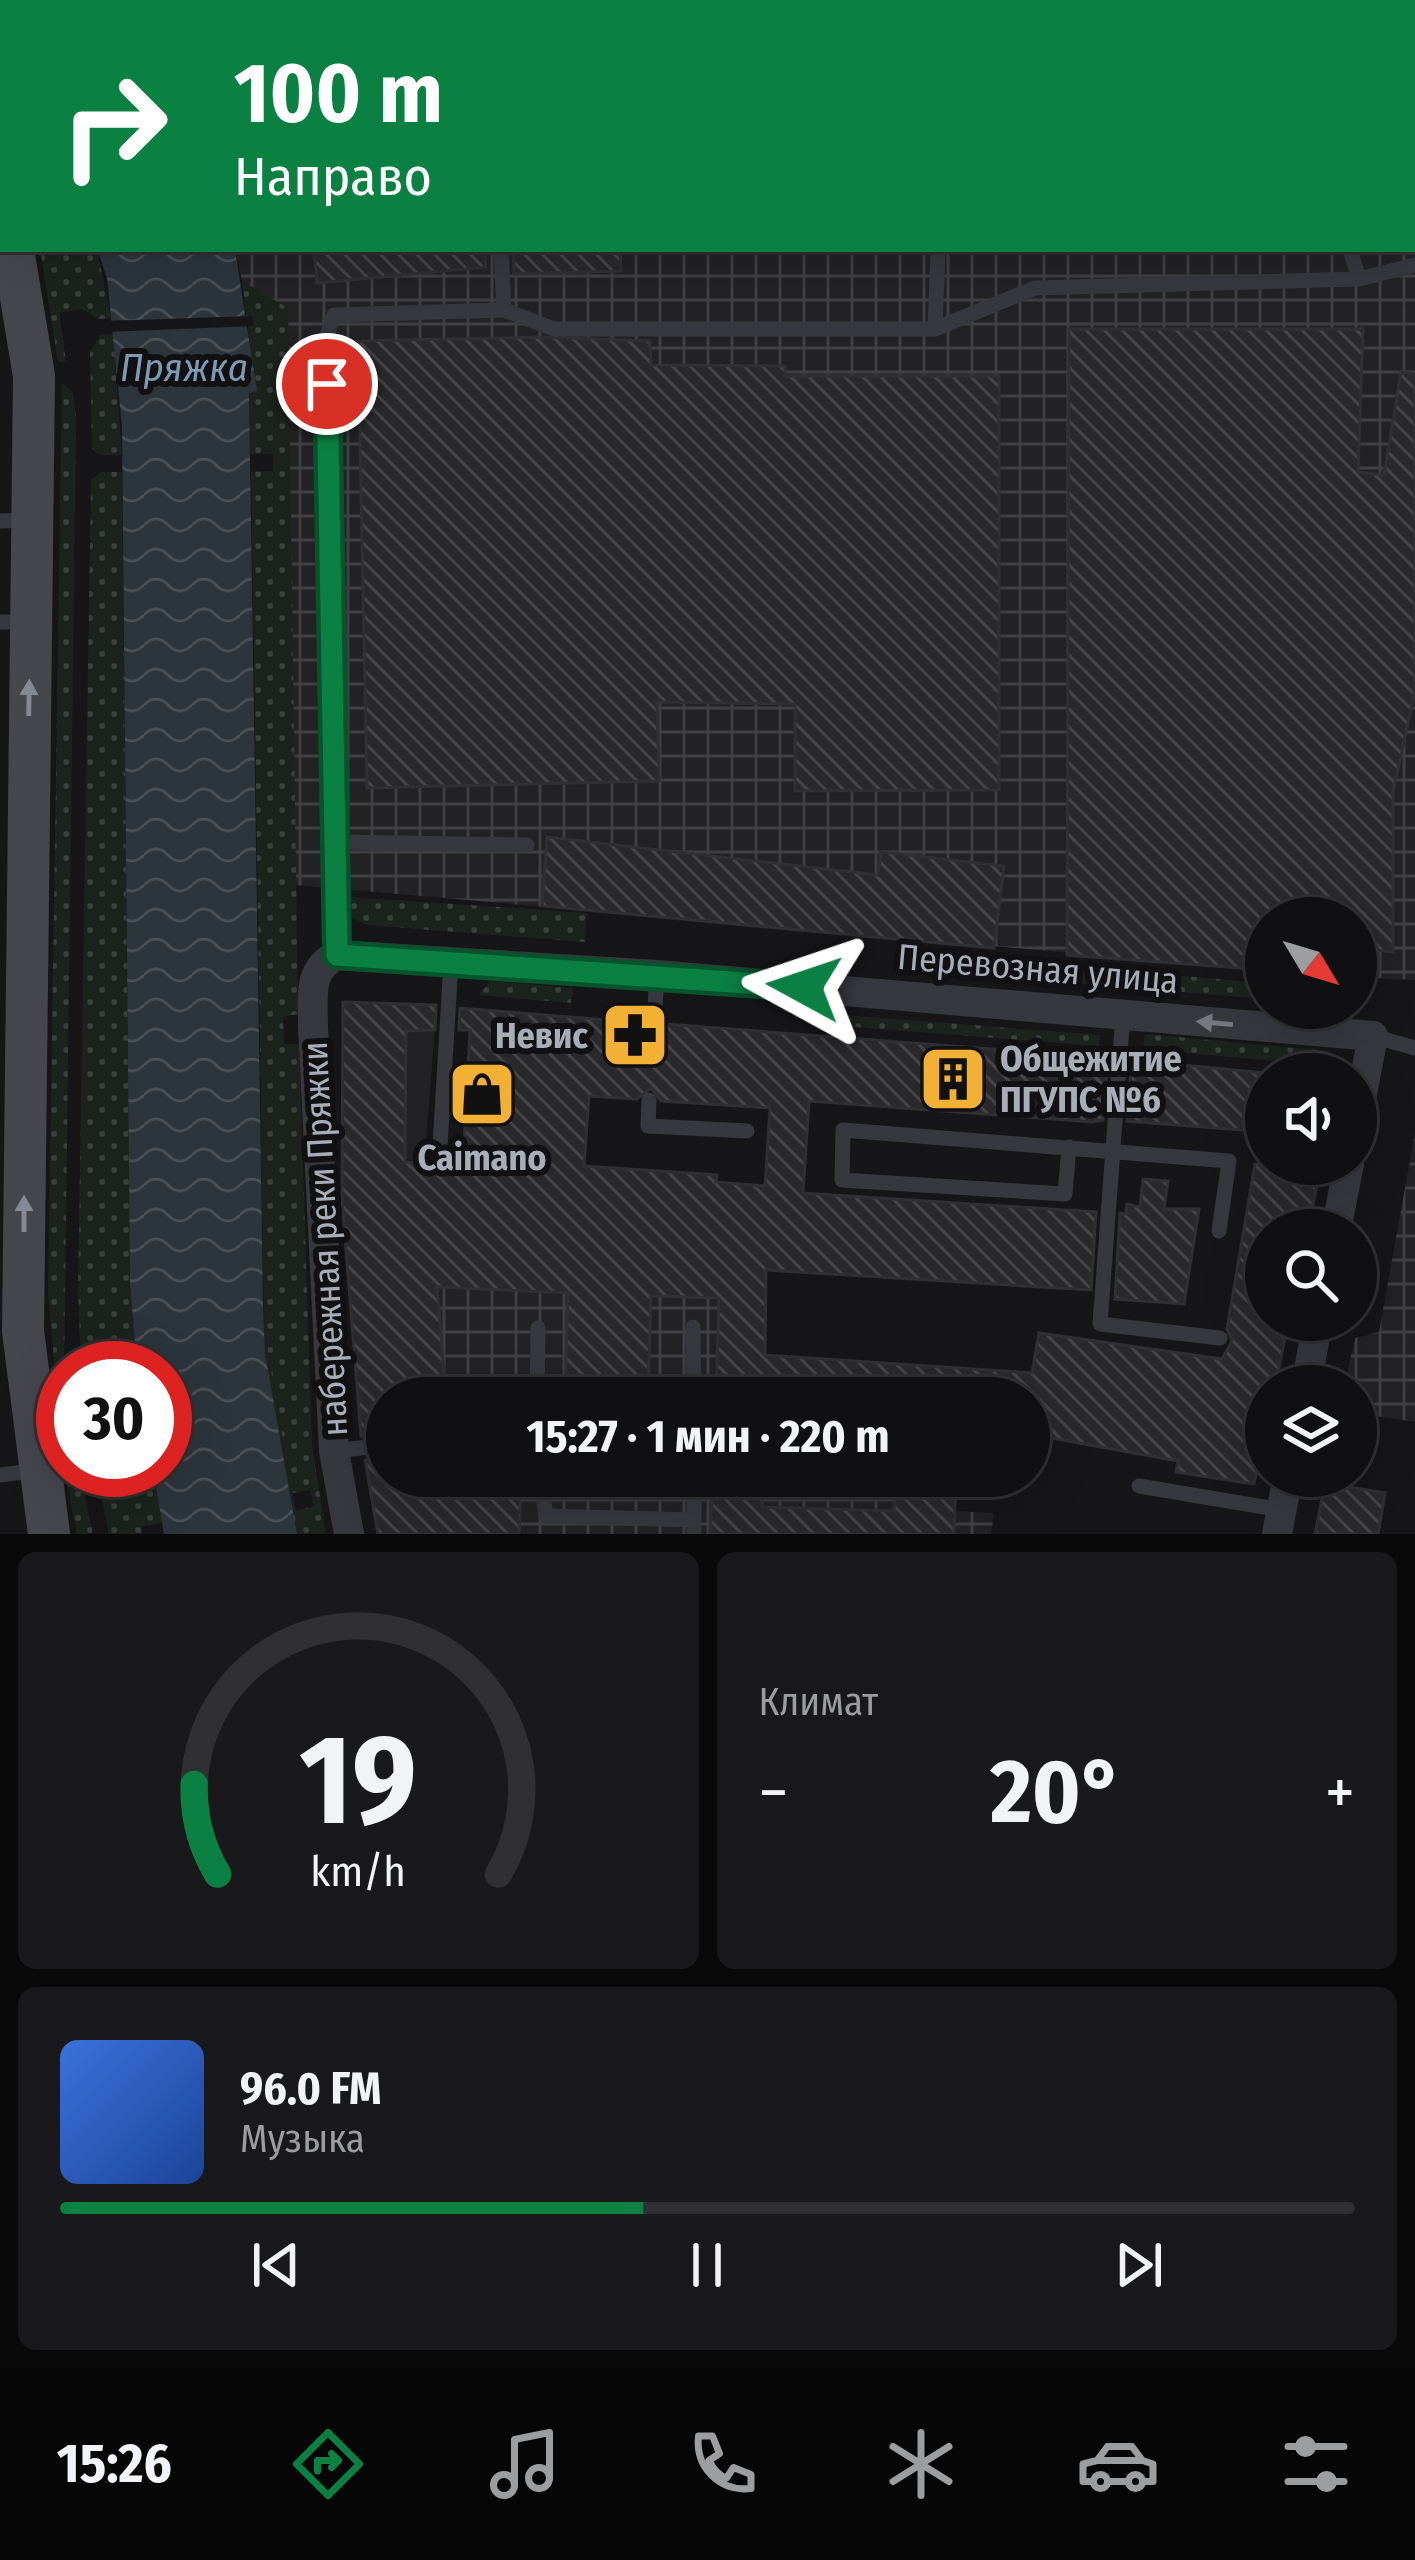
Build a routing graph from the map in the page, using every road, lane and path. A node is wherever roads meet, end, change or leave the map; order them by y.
1 (13, 252) edge
2 (501, 252) edge
3 (938, 252) edge
4 (1351, 252) edge
5 (1415, 266) edge
6 (1359, 279) junction
7 (504, 310) junction
8 (935, 328) junction
9 (16, 520) edge
10 (15, 622) edge
11 (337, 842) junction
12 (527, 845) dead end
13 (337, 955) junction
14 (452, 962) junction
15 (657, 975) junction
16 (12, 983) edge
17 (1123, 1014) junction
18 (654, 1023) dead end
19 (1373, 1036) junction
20 (1415, 1048) edge
21 (1370, 1053) edge
22 (649, 1100) dead end
23 (747, 1131) dead end
24 (440, 1145) dead end
25 (1069, 1147) junction
26 (1114, 1150) junction
27 (1219, 1231) dead end
28 (538, 1328) dead end
29 (693, 1328) dead end
30 (12, 1331) edge
31 (1220, 1338) dead end
32 (537, 1377) edge
33 (694, 1377) edge
34 (366, 1447) edge
35 (334, 1451) junction
36 (21, 1473) edge
37 (1139, 1486) dead end
38 (544, 1497) edge
39 (1280, 1522) edge
40 (694, 1527) edge
41 (49, 1534) edge
42 (349, 1534) edge

1 - 9 main road
2 - 7 lane
3 - 8 lane
4 - 6 lane
5 - 6 lane
6 - 8 lane
7 - 8 lane
7 - 11 lane
9 - 10 main road
16 -> 10 main road
11 - 12 lane
11 - 13 lane
13 - 14 street, Перевозная улица
13 - 35 street, набережная реки Пряжки
14 - 15 street, Перевозная улица
14 - 24 lane
15 - 17 street, Перевозная улица
15 - 18 lane
30 -> 16 main road
19 -> 17 street, Перевозная улица
17 - 26 lane
19 - 20 lane
19 - 21 street
22 - 23 lane
25 - 25 lane
25 - 26 lane
26 - 27 lane
26 - 31 lane
28 - 32 lane
29 - 33 lane
30 - 36 main road
34 - 35 lane
35 - 42 street, набережная реки Пряжки
36 - 41 main road
37 - 39 lane
38 - 40 lane

